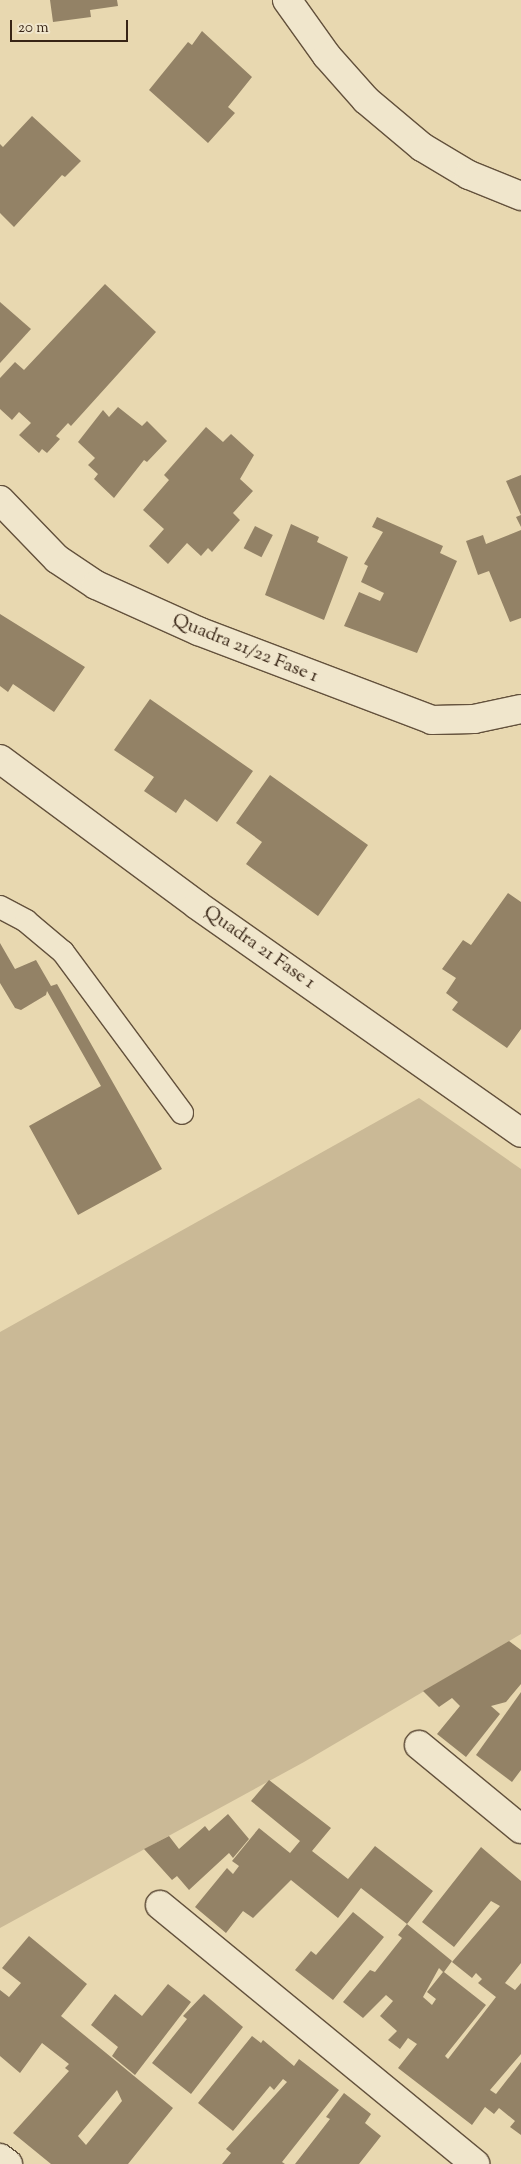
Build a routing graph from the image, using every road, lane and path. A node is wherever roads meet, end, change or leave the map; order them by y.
1 (287, 0) edge
2 (521, 196) edge
3 (0, 500) edge
4 (521, 709) edge
5 (0, 758) edge
6 (0, 907) edge
7 (182, 1113) dead end
8 (521, 1133) edge
9 (419, 1745) dead end
10 (521, 1829) edge
11 (160, 1905) dead end
12 (0, 2158) edge
13 (8, 2164) edge
14 (475, 2164) edge

1 - 2 street
3 - 4 street, Quadra 21/22 Fase 1
5 - 8 street, Quadra 21 Fase 1
6 - 7 lane
9 - 10 street
11 - 14 street
12 - 13 street

